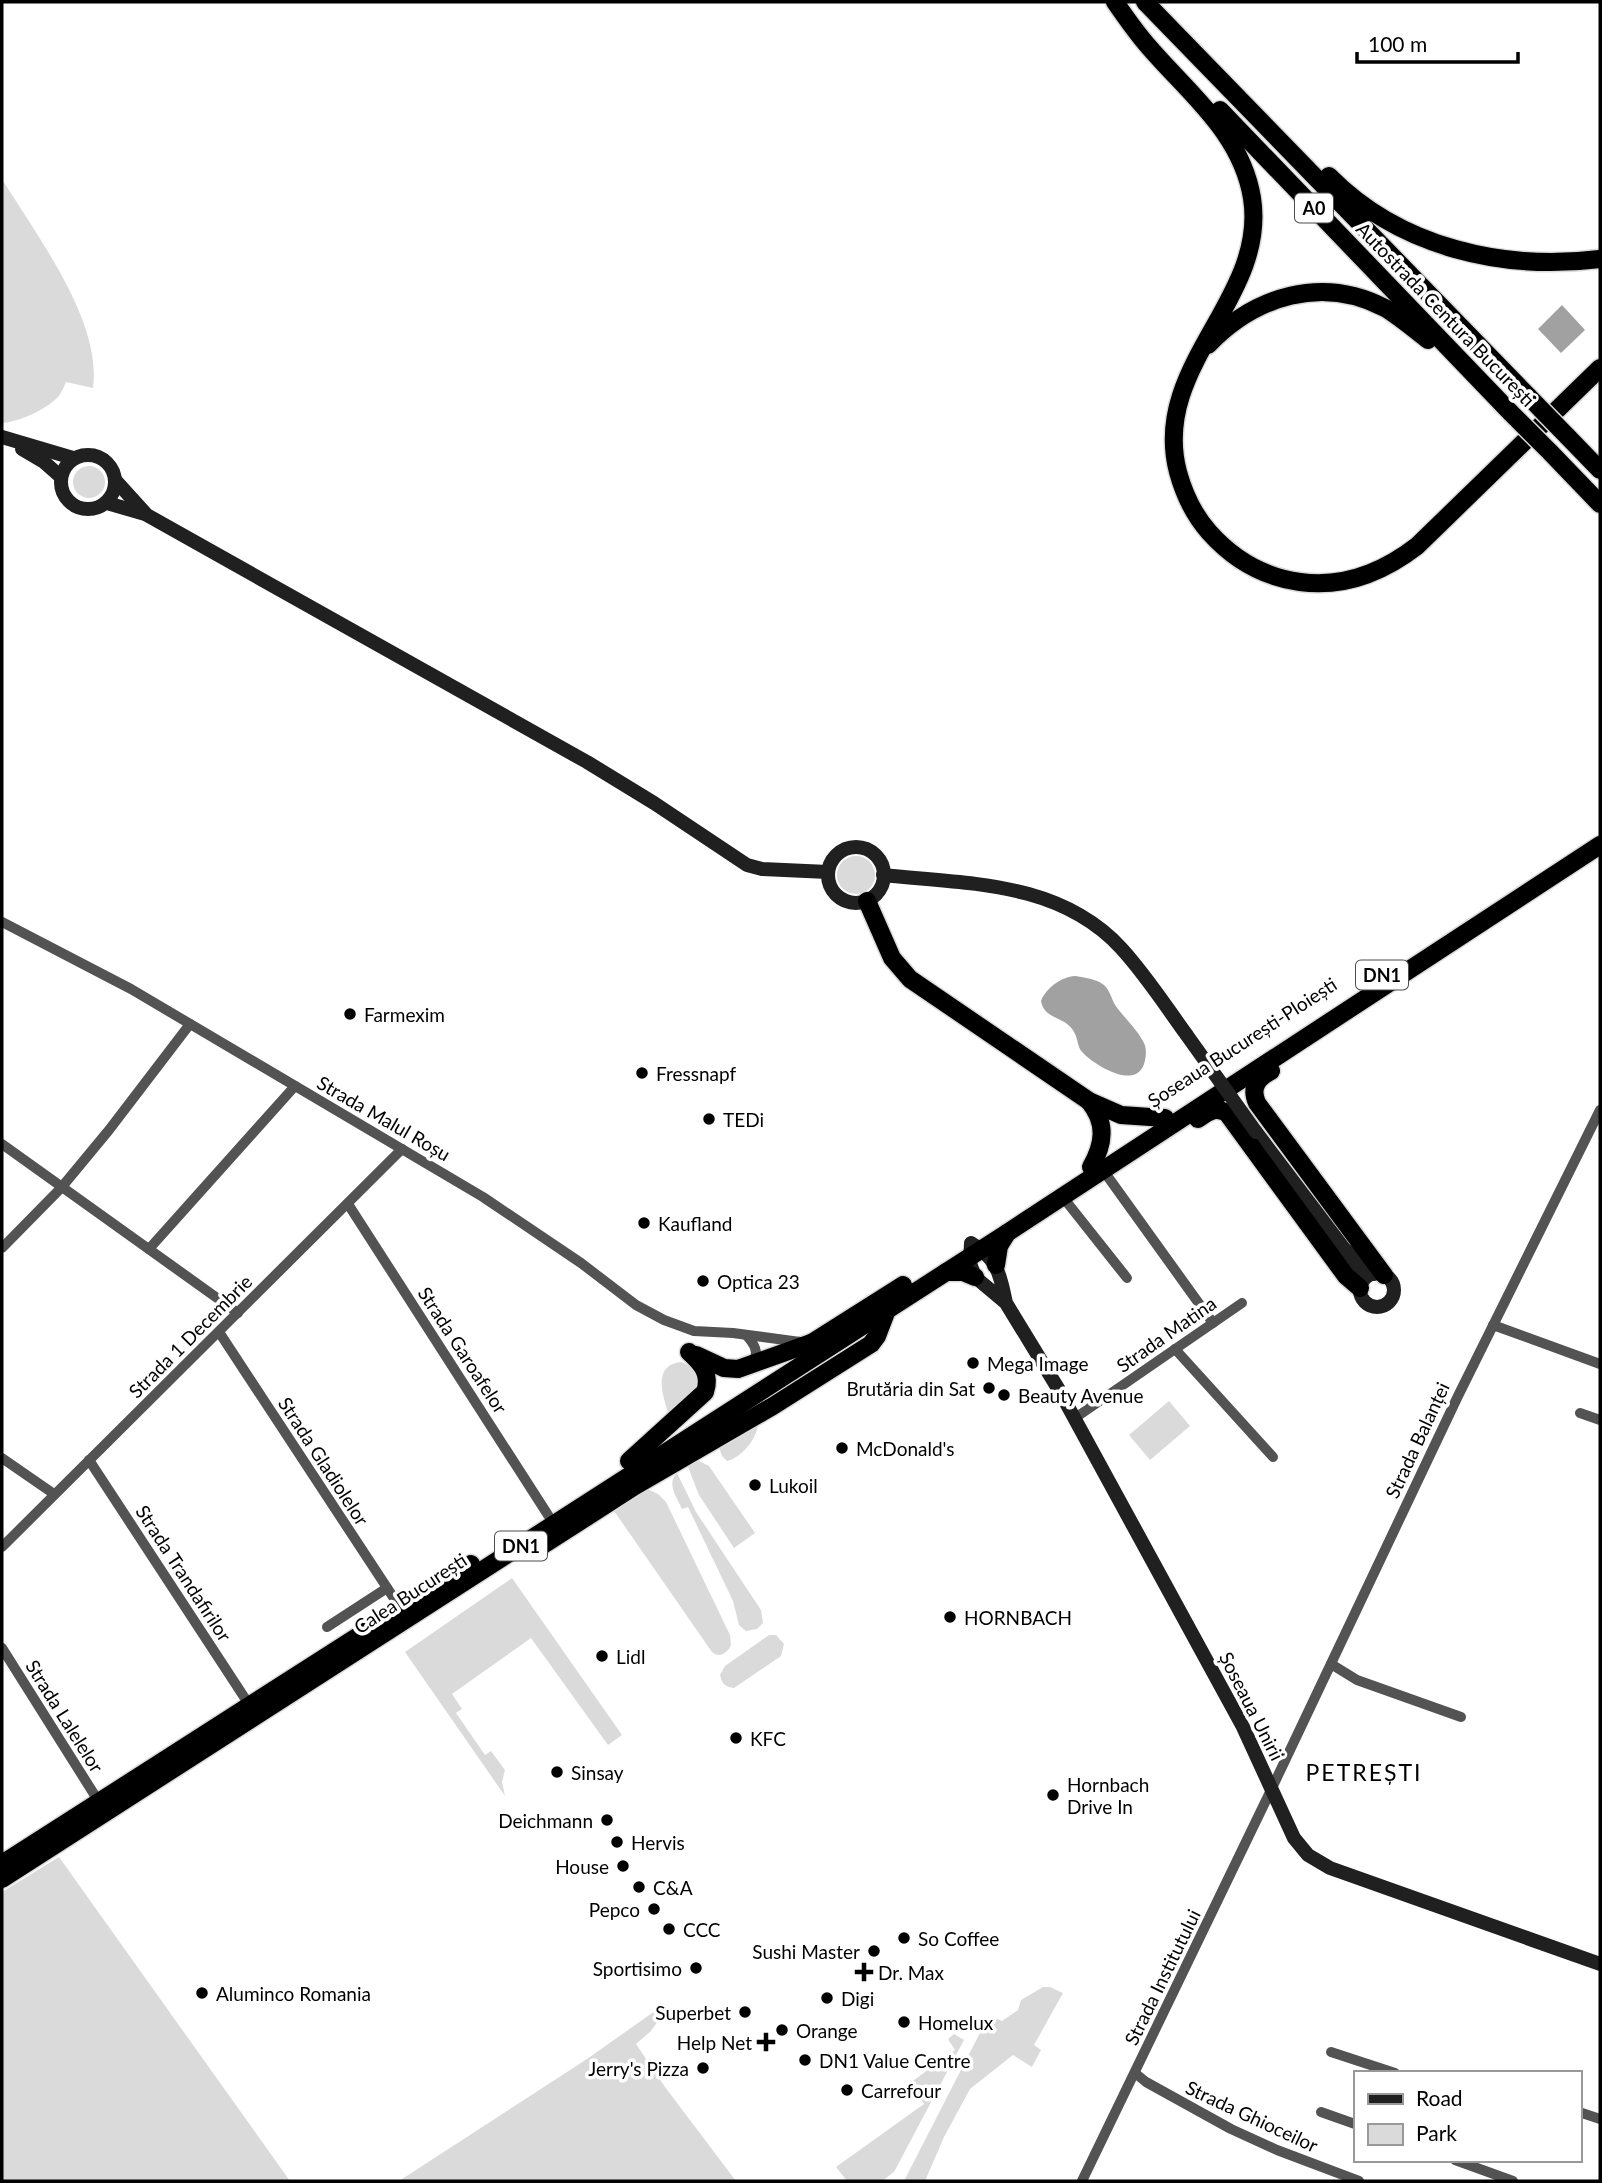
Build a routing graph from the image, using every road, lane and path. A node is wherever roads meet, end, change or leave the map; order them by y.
1 (1115, 2) edge
2 (1146, 2) edge
3 (1152, 2) edge
4 (1600, 259) edge
5 (1199, 355) junction
6 (1600, 368) edge
7 (1495, 396) junction
8 (2, 438) edge
9 (73, 458) junction
10 (1600, 470) edge
11 (61, 477) junction
12 (116, 481) junction
13 (107, 503) junction
14 (1600, 504) edge
15 (145, 514) junction
16 (1600, 832) edge
17 (1600, 845) edge
18 (828, 872) junction
19 (883, 875) junction
20 (867, 901) junction
21 (2, 922) edge
22 (1355, 1006) junction
23 (190, 1024) junction
24 (295, 1086) junction
25 (1089, 1101) junction
26 (1600, 1110) edge
27 (1165, 1118) junction
28 (2, 1144) edge
29 (402, 1149) junction
30 (1127, 1154) junction
31 (1097, 1168) junction
32 (61, 1188) junction
33 (1062, 1196) junction
34 (348, 1203) junction
35 (1007, 1233) junction
36 (2, 1248) edge
37 (149, 1249) junction
38 (975, 1249) junction
39 (996, 1265) junction
40 (943, 1267) junction
41 (975, 1277) junction
42 (1127, 1278) dead end
43 (1370, 1279) junction
44 (1006, 1303) junction
45 (1242, 1303) dead end
46 (238, 1313) junction
47 (1213, 1323) junction
48 (1493, 1325) junction
49 (219, 1332) junction
50 (747, 1336) junction
51 (811, 1343) junction
52 (1175, 1349) junction
53 (1600, 1364) edge
54 (750, 1367) junction
55 (1580, 1413) dead end
56 (1075, 1418) junction
57 (1600, 1420) edge
58 (1272, 1457) dead end
59 (2, 1458) edge
60 (89, 1460) junction
61 (629, 1461) junction
62 (54, 1494) junction
63 (548, 1515) junction
64 (2, 1547) edge
65 (387, 1588) junction
66 (404, 1615) junction
67 (327, 1627) dead end
68 (2, 1648) edge
69 (1331, 1664) junction
70 (250, 1706) junction
71 (1461, 1717) dead end
72 (1272, 1788) junction
73 (99, 1802) junction
74 (2, 1864) edge
75 (2, 1879) edge
76 (1600, 1964) edge
77 (1331, 2052) dead end
78 (1389, 2071) edge
79 (1135, 2073) junction
80 (1321, 2112) dead end
81 (1581, 2113) edge
82 (1600, 2119) edge
83 (1354, 2124) edge
84 (1461, 2162) edge
85 (1324, 2169) junction
86 (1082, 2181) edge
87 (1320, 2181) edge
88 (1359, 2181) edge
89 (1513, 2181) edge

1 - 5 highway
1 - 7 highway, Autostrada Centura București / A0
2 - 10 highway, Autostrada Centura București / A0, bridge
3 - 4 highway
5 - 6 highway
5 - 7 highway
7 - 14 highway, Autostrada Centura București / A0, bridge
8 - 9 street
8 - 11 street
9 - 11 street
9 - 12 street
11 - 13 street
12 - 13 street
12 - 15 street
13 - 15 street
15 - 18 street
16 - 27 highway, Șoseaua București-Ploiești / DN1
17 - 22 highway, Șoseaua București-Ploiești / DN1
18 - 19 street
18 - 20 street
19 - 20 street
19 - 43 street, bridge
20 - 25 highway
21 - 23 street, Strada Malul Roșu
22 - 30 highway, Șoseaua București-Ploiești / DN1
22 - 43 highway
23 - 24 street, Strada Malul Roșu
23 - 32 street
24 - 29 street, Strada Malul Roșu
24 - 37 street
25 - 27 highway
25 - 31 highway
26 - 48 street, Strada Balanței
27 - 31 highway, Șoseaua București-Ploiești / DN1
28 - 32 street
29 - 34 street, Strada 1 Decembrie
29 - 50 street, Strada Malul Roșu
30 - 31 highway, Șoseaua București-Ploiești / DN1
30 - 43 highway
31 - 33 highway, Șoseaua București-Ploiești / DN1
31 - 38 highway, Șoseaua București-Ploiești / DN1
31 - 47 street
32 - 36 street
32 - 37 street
33 - 35 highway, Șoseaua București-Ploiești / DN1
33 - 42 street
34 - 46 street, Strada 1 Decembrie
34 - 63 street, Strada Garoafelor
35 - 38 highway, Șoseaua București-Ploiești / DN1
35 - 39 highway
37 - 46 street
38 - 39 street
38 - 40 highway, Șoseaua București-Ploiești / DN1
38 - 41 street
39 - 44 street, Șoseaua Unirii
40 - 41 highway
40 - 51 highway, Calea București / DN1
40 - 66 highway, DN1
41 - 44 street, Șoseaua Unirii
44 - 56 street, Șoseaua Unirii
45 - 47 street, Strada Matina
46 - 49 street, Strada 1 Decembrie
47 - 52 street, Strada Matina
48 - 53 street
48 - 69 street, Strada Balanței
49 - 60 street, Strada 1 Decembrie
49 - 65 street, Strada Gladiolelor
50 - 51 street, Strada Malul Roșu
50 - 54 street
51 - 54 highway
51 - 61 highway, Calea București / DN1
52 - 56 street, Strada Matina
52 - 58 street
54 - 61 highway
55 - 57 street
56 - 72 street, Șoseaua Unirii
59 - 62 street
60 - 62 street, Strada 1 Decembrie
60 - 70 street, Strada Trandafirilor
61 - 63 highway, Calea București / DN1
62 - 64 street, Strada 1 Decembrie
63 - 66 highway, Calea București / DN1
65 - 66 street, Strada Gladiolelor
65 - 67 street
66 - 70 highway, Calea București / DN1
66 - 75 highway, Calea București / DN1
68 - 73 street, Strada Lalelelor
69 - 71 street
69 - 72 street, Strada Balanței
70 - 73 highway, Calea București / DN1
72 - 76 street, Șoseaua Unirii
72 - 79 street, Strada Institutului
73 - 74 highway, Calea București / DN1
77 - 78 street
79 - 85 street, Strada Ghioceilor
79 - 86 street, Strada Institutului
80 - 83 street
81 - 82 street
84 - 89 street
85 - 87 street
85 - 88 street, Strada Ghioceilor

